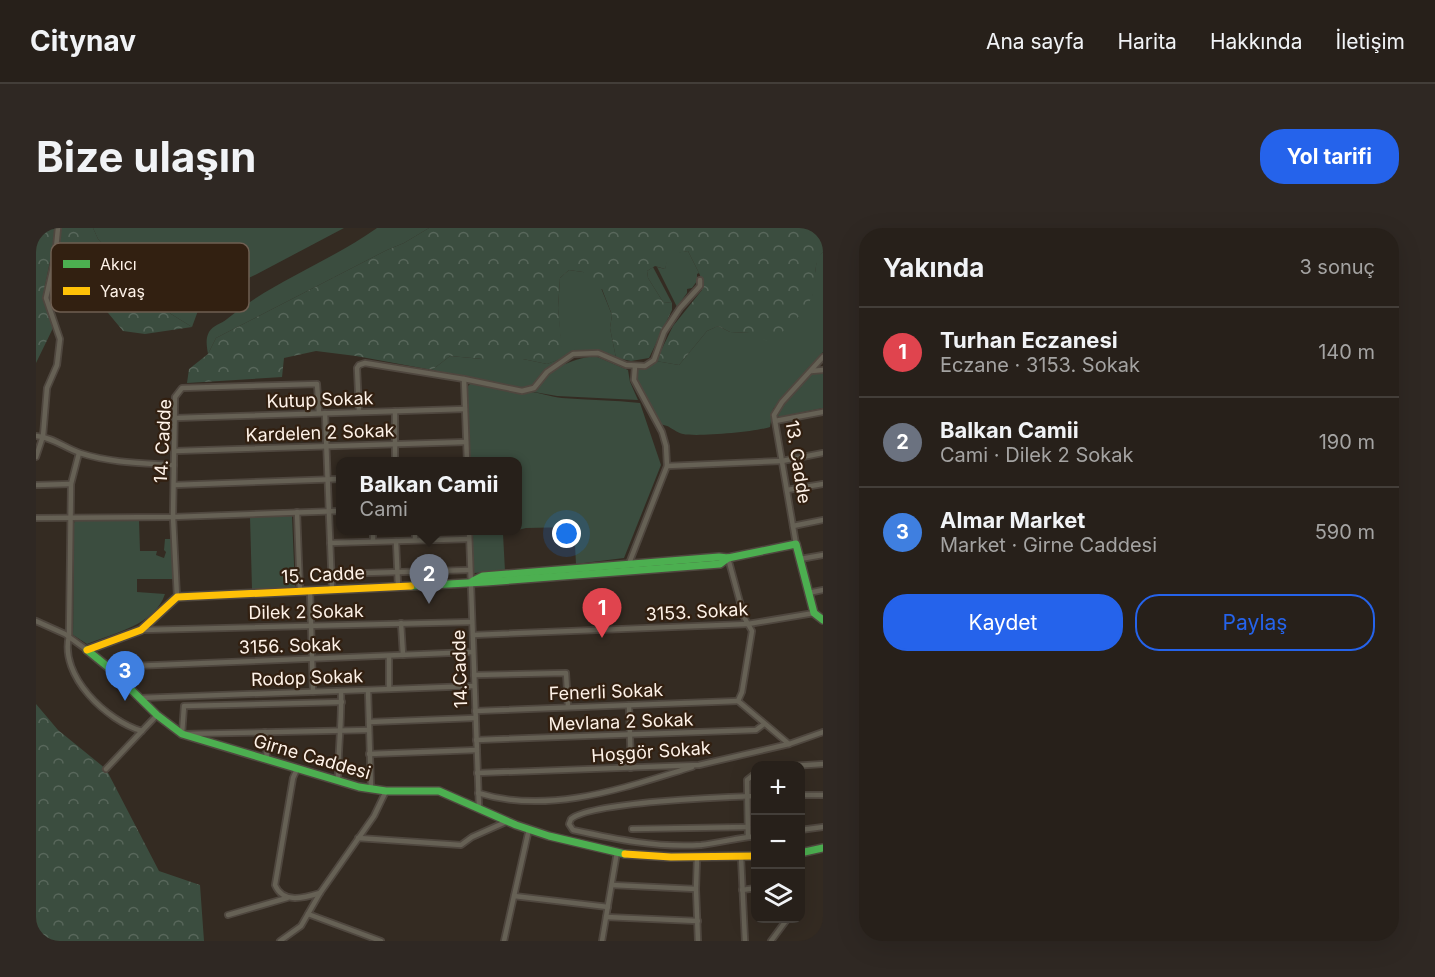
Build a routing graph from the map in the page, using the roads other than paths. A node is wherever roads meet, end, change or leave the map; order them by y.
1 (58, 228) edge
2 (56, 243) edge
3 (51, 276) edge
4 (700, 280) dead end
5 (823, 357) edge
6 (635, 366) junction
7 (823, 370) edge
8 (811, 371) junction
9 (464, 379) junction
10 (465, 409) junction
11 (395, 411) junction
12 (359, 412) junction
13 (823, 412) edge
14 (322, 413) junction
15 (175, 418) junction
16 (775, 421) junction
17 (36, 436) edge
18 (43, 436) junction
19 (466, 442) junction
20 (395, 444) junction
21 (326, 446) junction
22 (174, 451) junction
23 (79, 453) junction
24 (823, 453) edge
25 (36, 457) edge
26 (395, 457) edge
27 (467, 457) edge
28 (782, 461) junction
29 (174, 465) junction
30 (668, 466) junction
31 (336, 478) edge
32 (327, 479) junction
33 (71, 484) junction
34 (823, 484) edge
35 (36, 485) edge
36 (174, 486) junction
37 (787, 490) junction
38 (329, 511) junction
39 (336, 511) edge
40 (297, 513) junction
41 (173, 517) junction
42 (36, 518) edge
43 (72, 518) junction
44 (823, 520) edge
45 (793, 526) junction
46 (373, 535) edge
47 (415, 535) edge
48 (469, 538) joint
49 (415, 540) junction
50 (373, 541) junction
51 (396, 541) junction
52 (330, 543) junction
53 (796, 544) junction
54 (823, 555) edge
55 (728, 558) junction
56 (800, 559) junction
57 (628, 567) junction
58 (470, 570) junction
59 (398, 572) junction
60 (331, 574) junction
61 (471, 583) junction
62 (398, 586) junction
63 (332, 589) junction
64 (310, 590) junction
65 (823, 590) edge
66 (300, 591) junction
67 (808, 592) junction
68 (177, 597) junction
69 (814, 613) junction
70 (823, 620) edge
71 (36, 621) edge
72 (472, 622) junction
73 (402, 623) junction
74 (748, 624) junction
75 (311, 626) junction
76 (141, 630) junction
77 (473, 635) junction
78 (69, 636) junction
79 (87, 650) junction
80 (473, 652) junction
81 (403, 655) junction
82 (388, 656) junction
83 (311, 659) junction
84 (108, 667) junction
85 (474, 675) junction
86 (474, 686) junction
87 (390, 689) junction
88 (368, 690) junction
89 (341, 691) junction
90 (313, 692) junction
91 (140, 698) junction
92 (738, 701) junction
93 (342, 702) junction
94 (629, 705) junction
95 (568, 707) junction
96 (475, 711) junction
97 (158, 715) junction
98 (476, 718) junction
99 (369, 722) junction
100 (764, 724) junction
101 (340, 730) junction
102 (369, 730) junction
103 (142, 731) junction
104 (265, 732) junction
105 (823, 732) edge
106 (182, 734) junction
107 (630, 735) junction
108 (476, 740) junction
109 (789, 744) junction
110 (477, 750) junction
111 (369, 754) junction
112 (267, 760) junction
113 (823, 764) edge
114 (699, 765) junction
115 (805, 765) edge
116 (631, 768) junction
117 (106, 769) dead end
118 (297, 769) junction
119 (477, 773) junction
120 (751, 776) edge
121 (338, 780) junction
122 (370, 789) junction
123 (386, 791) junction
124 (478, 793) junction
125 (805, 795) edge
126 (823, 795) edge
127 (747, 797) junction
128 (751, 797) edge
129 (479, 807) junction
130 (508, 821) junction
131 (748, 827) junction
132 (823, 827) edge
133 (529, 829) junction
134 (632, 829) dead end
135 (805, 829) edge
136 (748, 837) junction
137 (751, 837) edge
138 (358, 838) junction
139 (823, 848) edge
140 (617, 852) junction
141 (805, 852) edge
142 (751, 856) edge
143 (741, 857) junction
144 (697, 858) junction
145 (612, 885) junction
146 (696, 889) junction
147 (751, 889) edge
148 (742, 890) junction
149 (320, 894) junction
150 (514, 896) junction
151 (287, 898) junction
152 (608, 908) junction
153 (308, 914) junction
154 (228, 915) dead end
155 (606, 917) junction
156 (698, 921) junction
157 (784, 923) edge
158 (280, 941) edge
159 (381, 941) edge
160 (504, 941) edge
161 (602, 941) edge
162 (698, 941) edge
163 (746, 941) edge
164 (771, 941) edge

1 - 2 street
3 - 18 street
4 - 6 street
5 - 8 street, 13. Cadde
6 - 9 street
6 - 30 street
7 - 8 street
8 - 16 street, 13. Cadde
9 - 10 street
9 - 12 street
10 - 11 street, Kutup Sokak
10 - 19 street
11 - 12 street, Kutup Sokak
11 - 20 street
12 - 14 street, Kutup Sokak
13 - 16 street
14 - 15 street, Kutup Sokak
14 - 15 street, 14. Cadde
14 - 21 street
15 - 22 street, 14. Cadde
16 - 28 street, 13. Cadde
17 - 18 street
18 - 23 street
18 - 25 street
19 - 20 street, Kardelen 2 Sokak
19 - 27 street
20 - 21 street, Kardelen 2 Sokak
20 - 26 street
21 - 22 street, Kardelen 2 Sokak
21 - 32 street
22 - 29 street, 14. Cadde
23 - 29 street
23 - 33 street
24 - 28 street
28 - 30 street
28 - 37 street, 13. Cadde
29 - 36 street, 14. Cadde
30 - 57 street
31 - 32 street
32 - 36 street
32 - 38 street
33 - 35 street
33 - 43 street
34 - 37 street
36 - 41 street, 14. Cadde
37 - 45 street, 13. Cadde
38 - 39 street
38 - 40 street
38 - 52 street
40 - 41 street
40 - 66 street
41 - 43 street
41 - 68 street, 14. Cadde
42 - 43 street
43 - 78 street
44 - 45 street
45 - 53 street, 13. Cadde
46 - 50 street
47 - 49 street
48 - 49 street
48 - 58 street, 14.Cadde
49 - 51 street
50 - 51 street
50 - 52 street
51 - 59 street
52 - 60 street
53 - 55 street, 15. Cadde
53 - 56 street, 13. Cadde
54 - 56 street
55 - 57 street, 15. Cadde
55 - 74 street
56 - 67 street, 13. Cadde
57 - 61 street, 15. Cadde
58 - 59 street
58 - 61 street, 14.Cadde
59 - 60 street
59 - 62 street
60 - 63 street
61 - 62 street, 15. Cadde
61 - 72 street, 14.Cadde
62 - 63 street, 15. Cadde
63 - 64 street, 15. Cadde
64 - 66 street, 15. Cadde
64 - 75 street
65 - 67 street
66 - 68 street, 15. Cadde
67 - 69 street, 13. Cadde
68 - 76 street
69 - 70 street
69 - 74 street, 3153. Sokak
71 - 78 street, Girne Caddesi
72 - 73 street, Dilek 2 Sokak
72 - 77 street, 14.Cadde
73 - 75 street, Dilek 2 Sokak
73 - 81 street
74 - 77 street, 3153. Sokak
74 - 92 street
75 - 76 street, Dilek 2 Sokak
75 - 83 street
76 - 79 street
77 - 80 street, 14.Cadde
78 - 79 street, Girne Caddesi
78 - 103 street
79 - 84 street, Girne Caddesi
80 - 81 street, 3156. Sokak
80 - 85 street, 14.Cadde
81 - 82 street, 3156. Sokak
82 - 83 street, 3156. Sokak
82 - 87 street
83 - 84 street, 3156. Sokak
83 - 90 street
84 - 91 street, Girne Caddesi
85 - 86 street, 14.Cadde
85 - 95 street
86 - 87 street, Rodop Sokak
86 - 96 street, 14.Cadde
87 - 88 street, Rodop Sokak
88 - 89 street, Rodop Sokak
88 - 99 street
89 - 90 street, Rodop Sokak
89 - 93 street
90 - 91 street, Rodop Sokak
91 - 97 street, Girne Caddesi
92 - 94 street, Fenerli Sokak
92 - 100 street
93 - 101 street
93 - 106 street
94 - 95 street, Fenerli Sokak
94 - 107 street
95 - 96 street, Fenerli Sokak
96 - 98 street, 14.Cadde
97 - 103 street
97 - 106 street, Girne Caddesi
98 - 99 street
98 - 108 street, 14.Cadde
99 - 102 street
100 - 107 street, Mevlana 2 Sokak
100 - 109 street
101 - 102 street
101 - 104 street
101 - 121 street
102 - 111 street
103 - 117 street
104 - 106 street
104 - 112 street
105 - 109 street, Hoşgör Sokak
106 - 112 street, Girne Caddesi
107 - 108 street, Mevlana 2 Sokak
107 - 116 street
108 - 110 street, 14.Cadde
109 - 114 street, Hoşgör Sokak
110 - 111 street
110 - 119 street, 14.Cadde
111 - 122 street
112 - 118 street, Girne Caddesi
113 - 115 street
114 - 116 street, Hoşgör Sokak
114 - 124 street
116 - 119 street, Hoşgör Sokak
118 - 121 street, Girne Caddesi
118 - 151 street
119 - 124 street, 14.Cadde
120 - 127 street
121 - 122 street, Girne Caddesi
122 - 123 street, Girne Caddesi
123 - 129 street, Girne Caddesi
123 - 138 street
124 - 129 street, 14.Cadde
125 - 126 street
127 - 128 street
127 - 131 street
127 - 136 street
129 - 130 street, Girne Caddesi
130 - 133 street, Girne Caddesi
130 - 138 street
131 - 134 street
131 - 136 street
132 - 135 street
133 - 140 street, Girne Caddesi
133 - 150 street
136 - 137 street
138 - 149 street
139 - 141 street
140 - 144 street, Girne Caddesi
140 - 145 street
142 - 143 street, Girne Caddesi
143 - 144 street, Girne Caddesi
143 - 148 street
144 - 146 street
145 - 146 street
145 - 152 street
146 - 156 street
147 - 148 street
148 - 163 street
149 - 151 street
149 - 153 street
150 - 152 street
150 - 160 street
151 - 154 street
152 - 155 street
153 - 158 street
153 - 159 street
155 - 156 street
155 - 161 street
156 - 162 street
157 - 164 street

